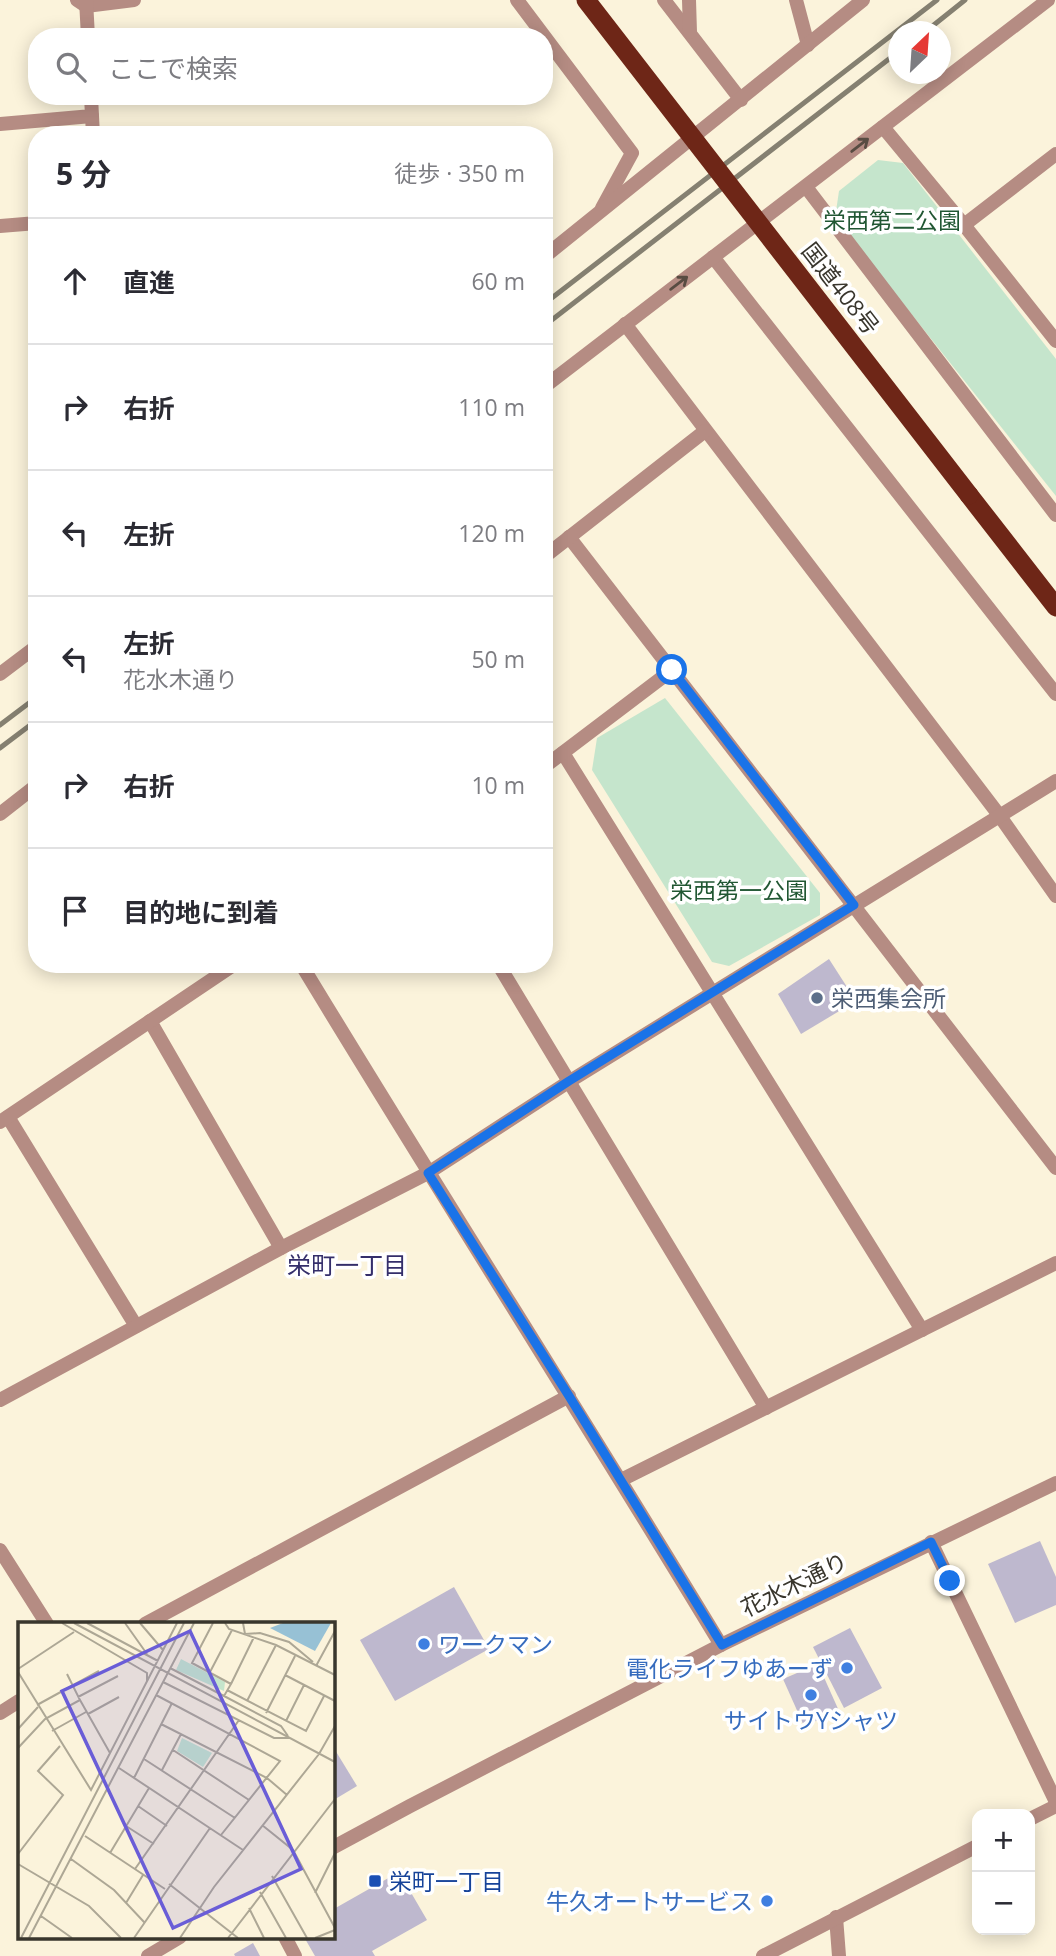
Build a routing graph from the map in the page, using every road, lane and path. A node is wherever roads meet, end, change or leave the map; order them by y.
1 (134, 0) edge
2 (517, 0) edge
3 (586, 0) edge
4 (664, 0) edge
5 (689, 0) edge
6 (796, 0) edge
7 (863, 0) edge
8 (1048, 0) edge
9 (83, 2) edge
10 (87, 28) edge
11 (538, 28) edge
12 (690, 32) junction
13 (808, 46) junction
14 (553, 48) edge
15 (741, 100) junction
16 (91, 105) edge
17 (92, 116) junction
18 (0, 124) edge
19 (93, 126) edge
20 (883, 127) junction
21 (1056, 154) edge
22 (806, 187) junction
23 (598, 216) junction
24 (28, 224) edge
25 (964, 225) junction
26 (0, 226) edge
27 (553, 250) edge
28 (713, 257) junction
29 (625, 324) junction
30 (1056, 341) edge
31 (553, 380) edge
32 (705, 432) junction
33 (1056, 515) edge
34 (569, 537) junction
35 (553, 550) edge
36 (1056, 607) edge
37 (28, 653) edge
38 (672, 670) junction
39 (0, 674) edge
40 (1056, 694) edge
41 (563, 752) junction
42 (553, 760) edge
43 (1056, 781) edge
44 (28, 792) edge
45 (0, 814) edge
46 (999, 815) junction
47 (1056, 896) edge
48 (854, 905) junction
49 (222, 973) edge
50 (306, 973) edge
51 (503, 973) edge
52 (711, 993) junction
53 (150, 1021) junction
54 (569, 1081) junction
55 (4, 1120) edge
56 (1056, 1168) edge
57 (428, 1173) junction
58 (281, 1248) junction
59 (1056, 1263) edge
60 (136, 1326) junction
61 (922, 1330) junction
62 (569, 1396) junction
63 (0, 1400) edge
64 (766, 1408) junction
65 (621, 1480) junction
66 (1056, 1483) edge
67 (931, 1542) junction
68 (0, 1550) edge
69 (46, 1622) edge
70 (147, 1622) edge
71 (722, 1645) junction
72 (18, 1701) edge
73 (0, 1713) edge
74 (1056, 1804) edge
75 (1035, 1816) edge
76 (334, 1847) edge
77 (972, 1849) edge
78 (836, 1917) junction
79 (178, 1938) edge
80 (286, 1938) edge
81 (148, 1956) edge
82 (295, 1956) edge
83 (763, 1956) edge
84 (839, 1956) edge

1 - 9 street
2 - 11 street
3 - 36 highway, 国道408号, bridge
4 - 12 street
5 - 12 street
6 - 13 street
7 - 13 street
8 - 20 street
9 - 10 street
12 - 15 street
13 - 15 street
14 - 23 street
15 - 23 street
16 - 17 street
17 - 18 street
17 - 19 street
22 -> 20 street
20 - 25 street
21 - 25 street
22 - 28 street
22 - 33 street
23 - 27 street
24 - 26 street
25 - 30 street
29 -> 28 street
28 - 40 street
29 - 31 street
29 - 32 street
32 - 34 street
32 - 46 street
34 - 35 street
34 - 38 street
37 - 39 street
38 - 41 street
38 - 48 street
41 - 42 street
41 - 52 street
43 - 46 street
44 - 45 street
46 - 47 street
46 - 48 street
48 - 52 street
48 - 56 street
49 - 53 street
50 - 57 street
51 - 54 street
52 - 54 street
52 - 61 street
53 - 55 street
53 - 58 street
54 - 57 street
54 - 64 street
55 - 60 street
57 - 58 street
57 - 62 street
58 - 60 street
59 - 61 street
60 - 63 street
61 - 64 street
62 - 65 street
62 - 70 street
64 - 65 street
65 - 71 street
66 - 67 street, 花水木通り
67 - 71 street, 花水木通り
67 - 74 street
68 - 69 street
71 - 76 street, 花水木通り
72 - 73 street
74 - 75 street
77 - 78 street
78 - 83 street
78 - 84 street
79 - 81 street
80 - 82 street

